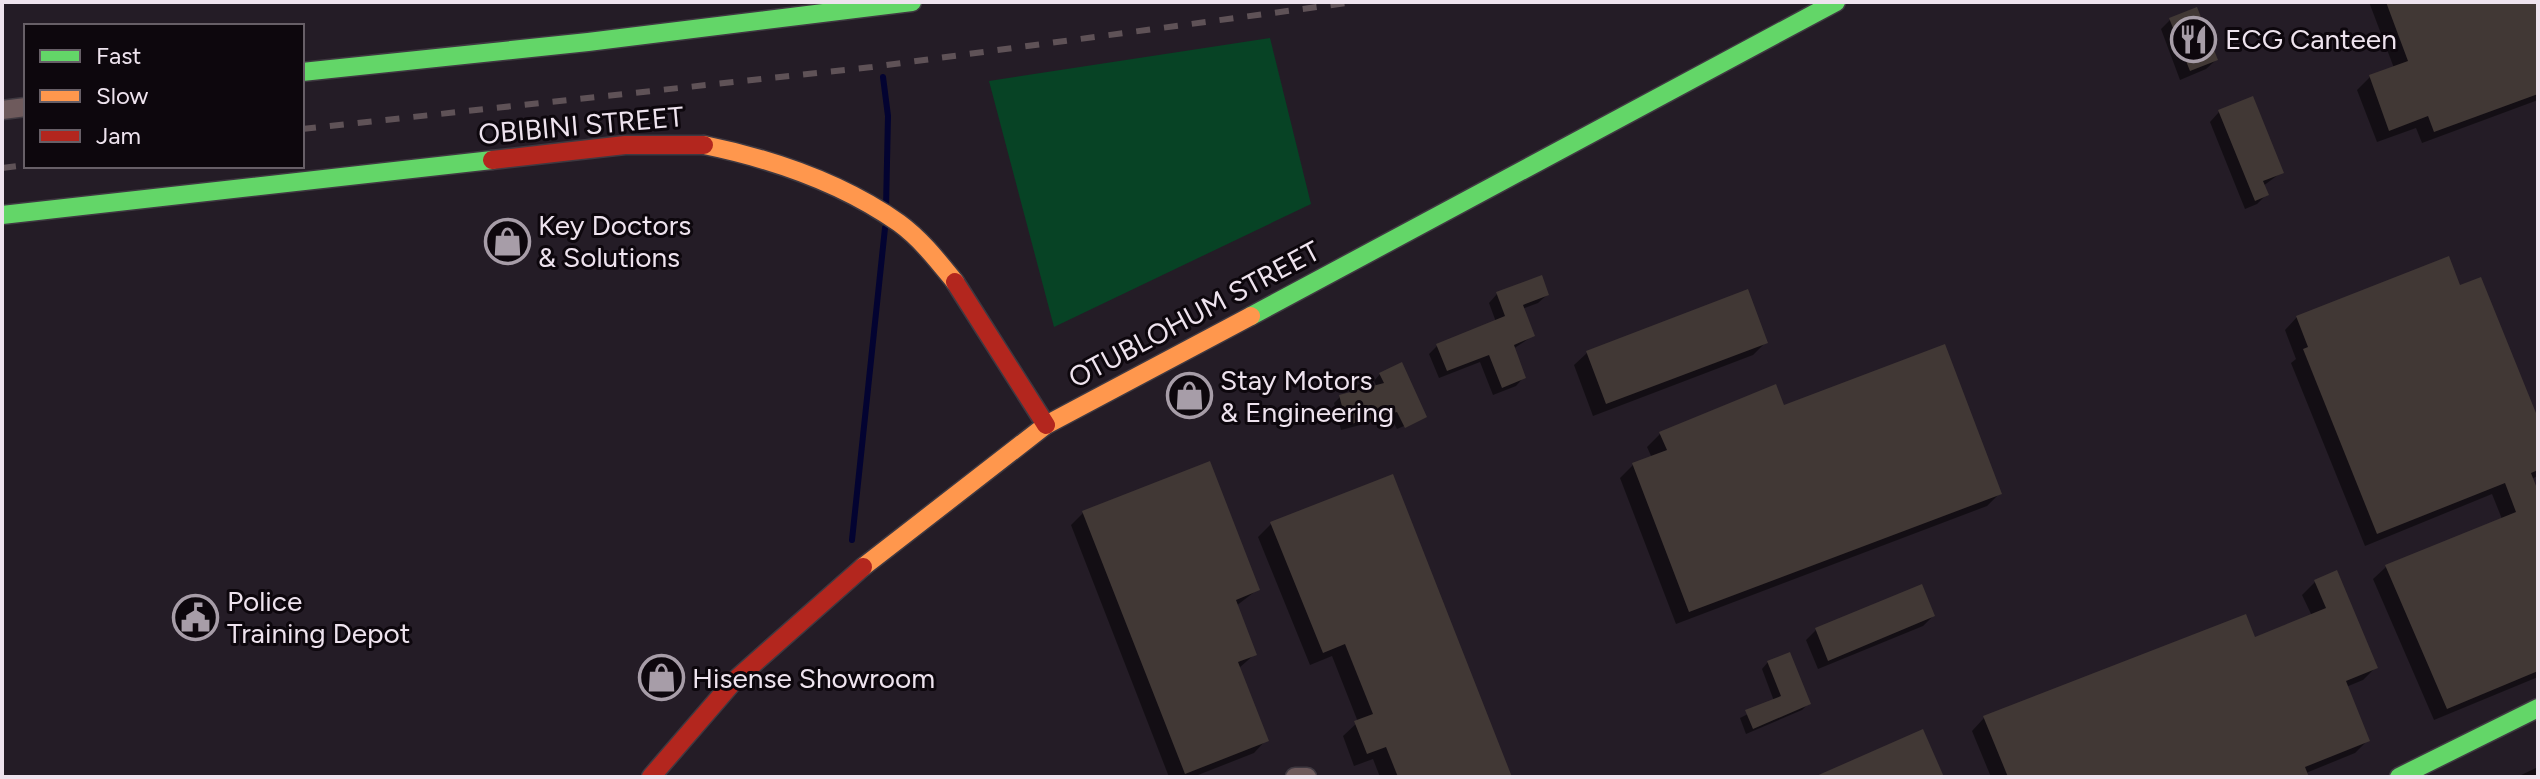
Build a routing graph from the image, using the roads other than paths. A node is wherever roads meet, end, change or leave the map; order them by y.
1 (912, 2) edge
2 (1836, 2) edge
3 (304, 72) edge
4 (24, 107) edge
5 (2, 110) edge
6 (2, 215) edge
7 (1046, 425) junction
8 (2538, 708) edge
9 (651, 777) edge
10 (1295, 777) edge
11 (1307, 777) edge
12 (2399, 777) edge

1 - 3 street
2 - 7 street, OTUBLOHUM STREET
4 - 5 street
6 - 7 street, OBIBINI STREET
7 - 9 street, OTUBLOHUM STREET
8 - 12 street
10 - 11 street

